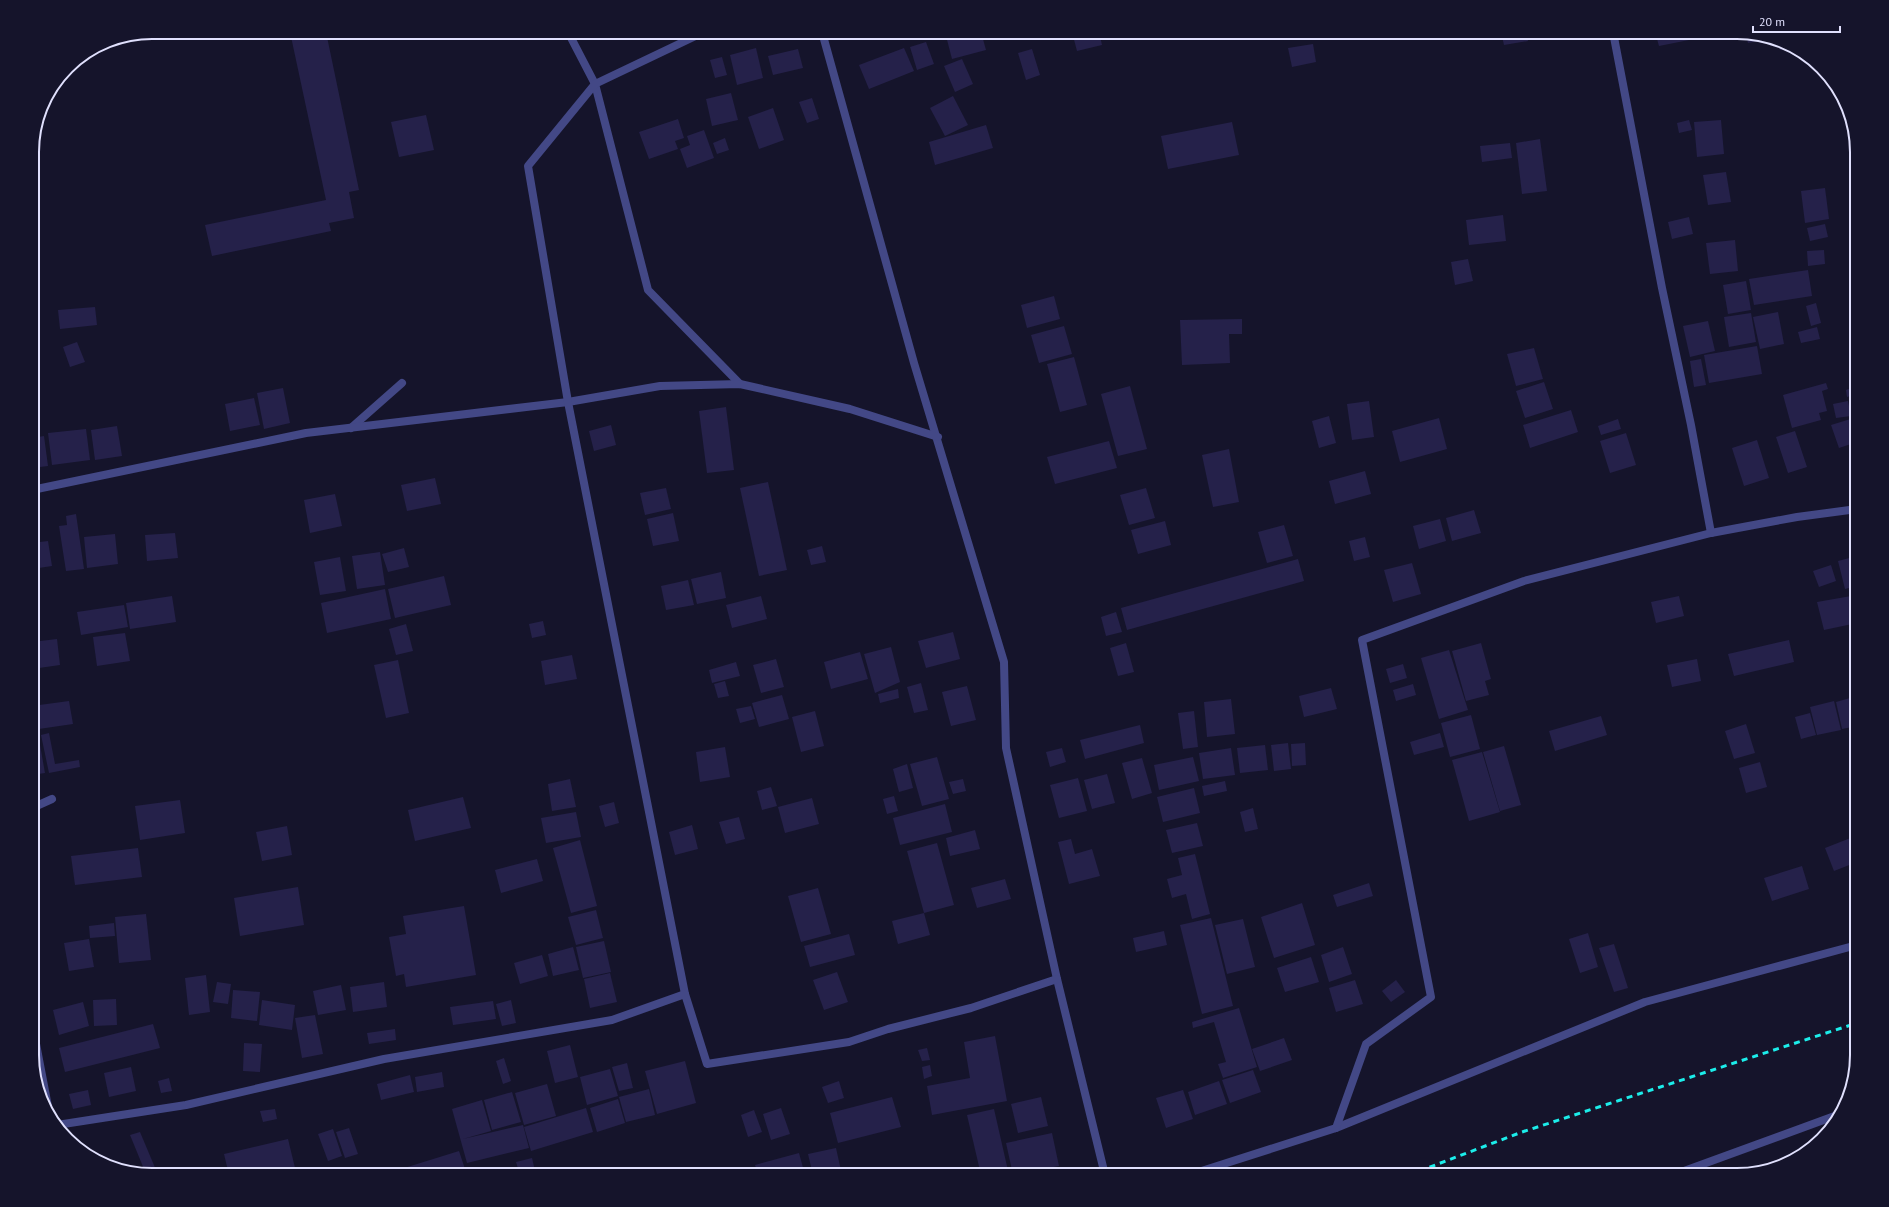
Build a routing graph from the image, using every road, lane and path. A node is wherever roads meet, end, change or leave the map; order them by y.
1 (572, 39) edge
2 (689, 39) edge
3 (824, 39) edge
4 (1614, 39) edge
5 (595, 84) junction
6 (402, 382) dead end
7 (740, 384) junction
8 (568, 402) junction
9 (351, 428) junction
10 (938, 437) junction
11 (39, 489) edge
12 (1850, 511) edge
13 (1711, 533) junction
14 (52, 799) dead end
15 (39, 805) edge
16 (1850, 947) edge
17 (1057, 979) junction
18 (685, 994) junction
19 (39, 1060) edge
20 (45, 1091) edge
21 (1831, 1117) edge
22 (62, 1124) edge
23 (1336, 1128) junction
24 (1103, 1168) edge
25 (1211, 1168) edge
26 (1692, 1168) edge

1 - 5 street
2 - 5 street
3 - 10 street
4 - 13 street
5 - 7 street
5 - 8 street
6 - 9 street
7 - 8 street
7 - 10 street
8 - 9 street
8 - 18 street
9 - 11 street
10 - 17 street
12 - 13 street
13 - 23 street
14 - 15 street
16 - 23 street
17 - 18 street
17 - 24 street
18 - 22 street
19 - 20 street
21 - 26 street
23 - 25 street

